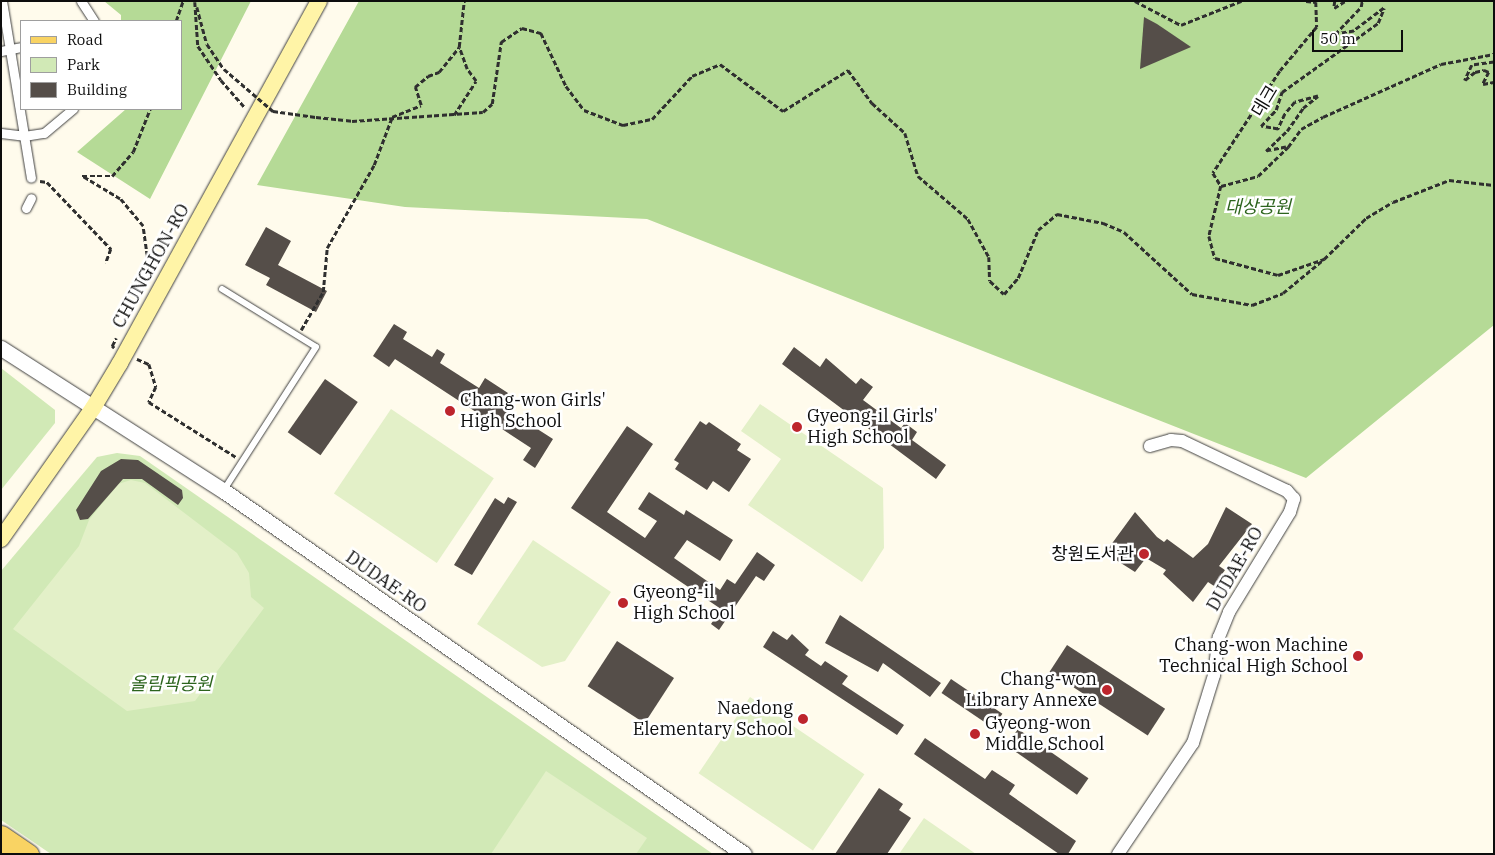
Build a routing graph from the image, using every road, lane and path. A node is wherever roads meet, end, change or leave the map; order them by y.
1 (2, 1) edge
2 (81, 1) edge
3 (182, 1) edge
4 (319, 1) edge
5 (464, 1) edge
6 (1135, 1) edge
7 (1241, 1) edge
8 (1306, 1) edge
9 (1335, 1) edge
10 (1345, 1) edge
11 (1362, 1) edge
12 (195, 2) edge
13 (1317, 2) edge
14 (93, 20) edge
15 (176, 20) edge
16 (20, 47) edge
17 (459, 47) junction
18 (6, 50) edge
19 (1494, 54) edge
20 (1494, 62) edge
21 (1494, 82) edge
22 (72, 110) edge
23 (454, 115) junction
24 (392, 117) junction
25 (254, 118) junction
26 (1, 133) edge
27 (24, 136) junction
28 (1288, 147) junction
29 (31, 178) joint
30 (1494, 185) edge
31 (1221, 186) junction
32 (31, 198) dead end
33 (26, 208) dead end
34 (1324, 259) junction
35 (106, 263) dead end
36 (222, 289) dead end
37 (298, 335) junction
38 (1, 348) edge
39 (93, 408) junction
40 (1150, 446) dead end
41 (224, 491) junction
42 (1, 539) edge
43 (2, 843) edge
44 (29, 854) edge
45 (744, 854) edge
46 (1118, 854) edge

1 - 18 street
2 - 14 street
3 - 15 path
4 - 25 main road, CHUNGHON-RO
5 - 17 path
6 - 7 path
8 - 13 path
9 - 10 path
11 - 28 path, 데크
12 - 24 path, bridge
12 - 25 path
13 - 31 path
16 - 18 street
17 - 23 path
17 - 24 path
18 - 27 street
19 - 28 path
20 - 21 path
22 - 27 street
23 - 24 path
23 - 34 path
24 - 37 path
25 - 39 main road, CHUNGHON-RO
26 - 27 street
27 - 29 street
28 - 31 path
29 - 35 path
30 - 34 path
31 - 34 path
32 - 33 street
36 - 37 lane
37 - 41 lane
38 - 39 street, DUDAE-RO
39 - 41 street, DUDAE-RO
39 - 42 main road, CHUNGHON-RO
40 - 46 street, DUDAE-RO
41 - 45 street, DUDAE-RO
43 - 44 main road

